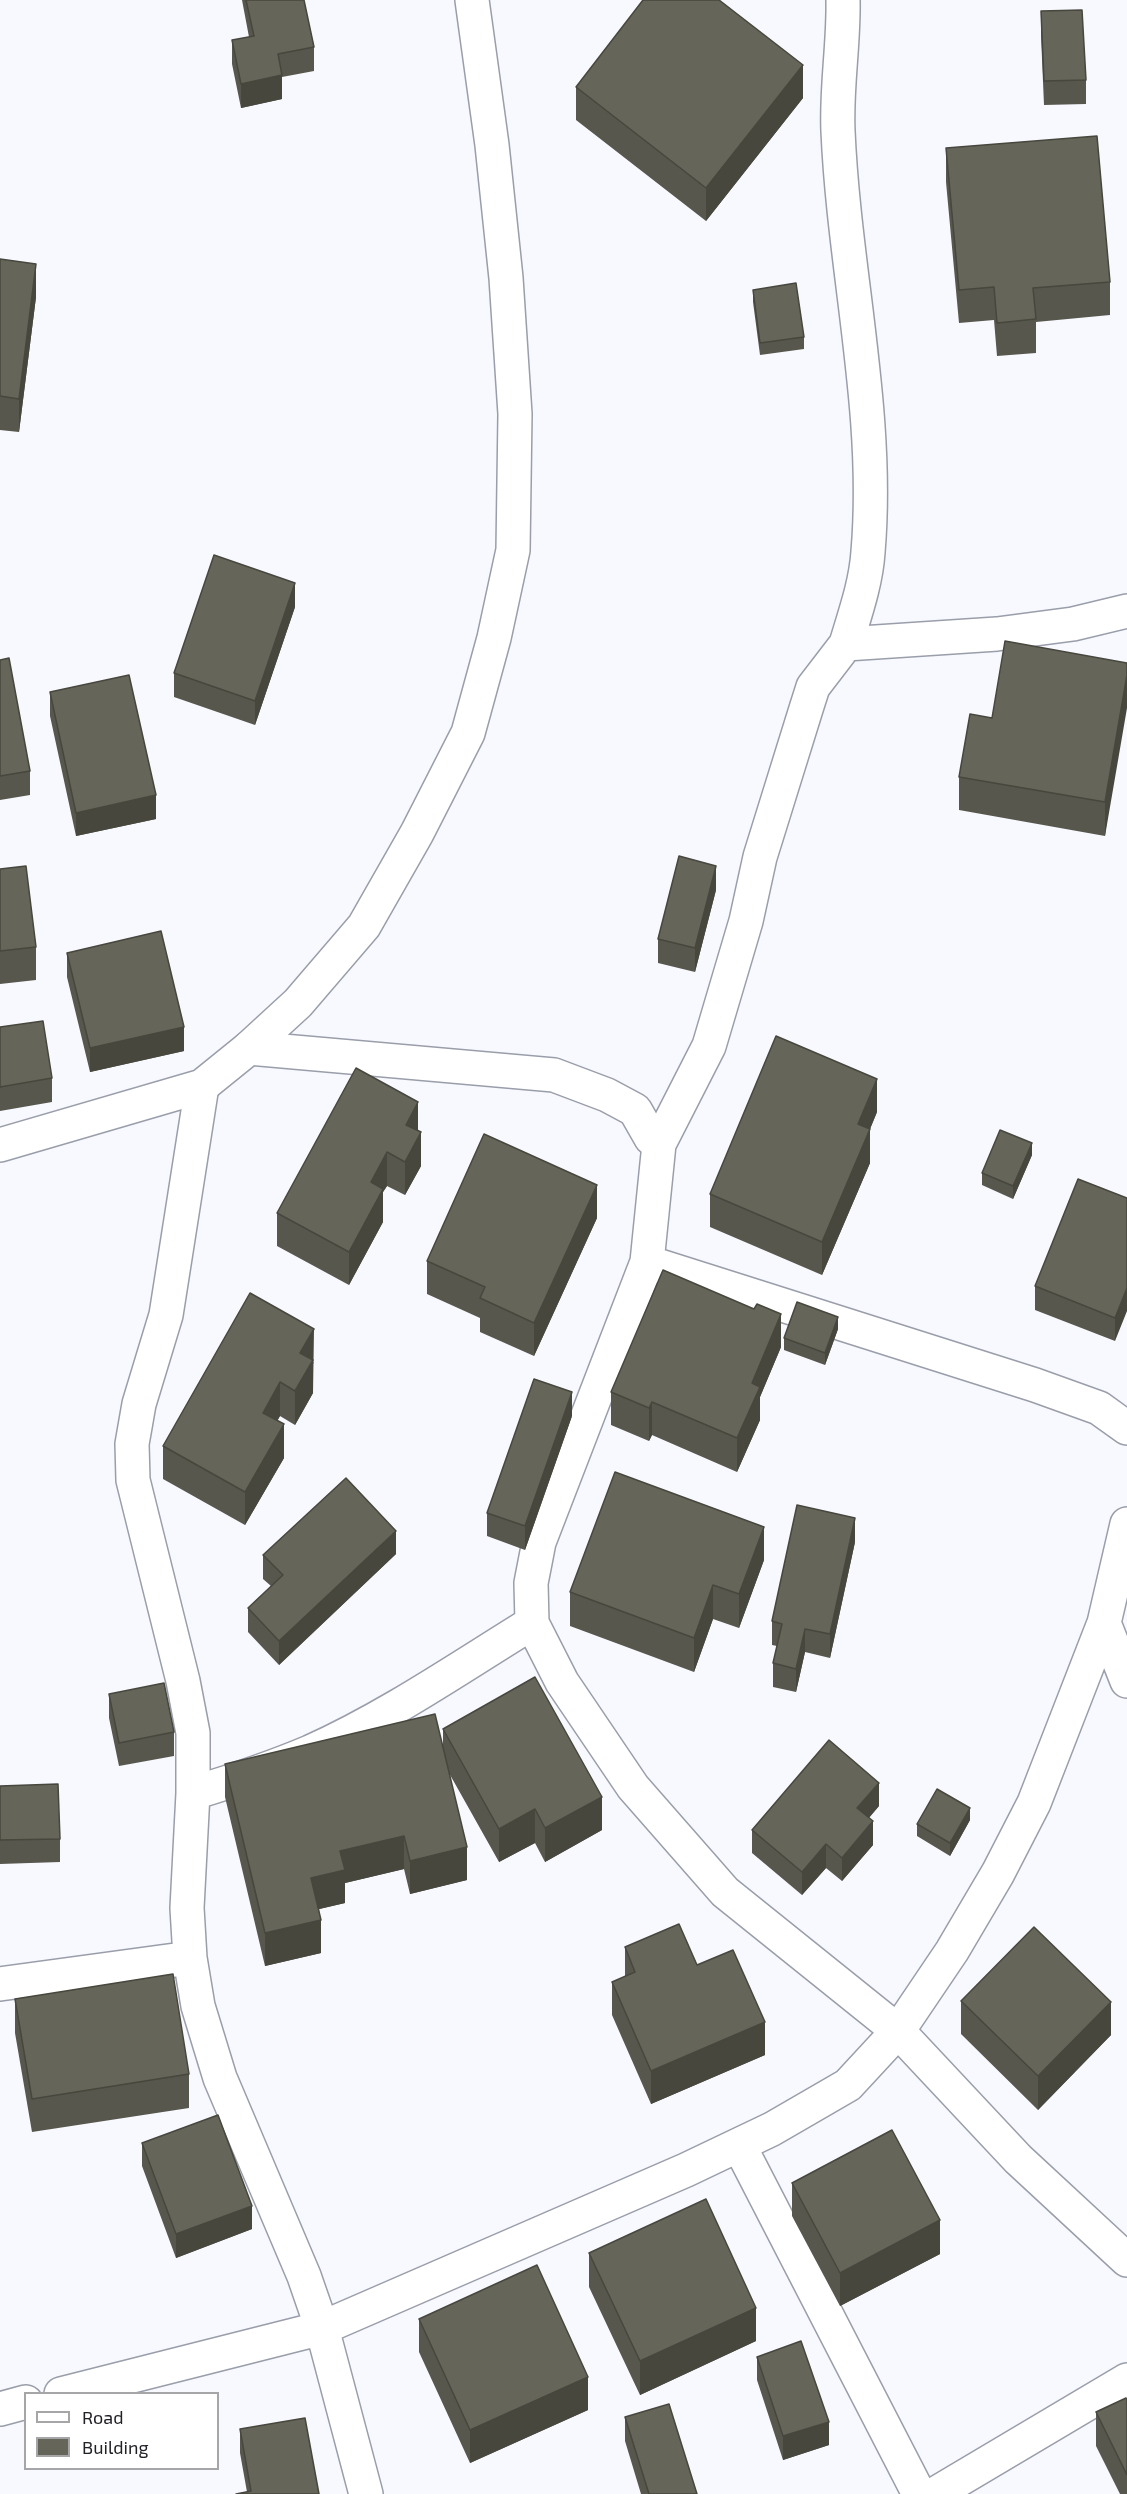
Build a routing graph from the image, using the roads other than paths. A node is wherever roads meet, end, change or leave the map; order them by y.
1 (843, 0) edge
2 (477, 1) edge
3 (1127, 611) edge
4 (846, 644) junction
5 (249, 1048) junction
6 (202, 1086) junction
7 (659, 1144) junction
8 (0, 1145) edge
9 (647, 1262) junction
10 (1127, 1428) edge
11 (1127, 1524) edge
12 (532, 1623) junction
13 (1104, 1623) junction
14 (1127, 1680) edge
15 (193, 1793) junction
16 (190, 1958) junction
17 (0, 1984) edge
18 (898, 2031) junction
19 (739, 2145) junction
20 (1127, 2260) edge
21 (322, 2328) junction
22 (1127, 2380) edge
23 (69, 2392) edge
24 (24, 2403) edge
25 (0, 2409) edge
26 (366, 2494) edge
27 (919, 2494) edge
28 (935, 2494) edge

1 - 4 street
2 - 5 street
3 - 4 street
4 - 7 street
5 - 6 street
5 - 7 street
6 - 8 street
6 - 15 street
7 - 9 street
9 - 10 street
9 - 12 street
11 - 13 street
12 - 15 street
12 - 18 street
13 - 14 street
13 - 18 street
15 - 16 street
16 - 17 street
16 - 21 street
18 - 19 street
18 - 20 street
19 - 21 street
19 - 27 street
21 - 23 street
21 - 26 street
22 - 28 street
24 - 25 street

